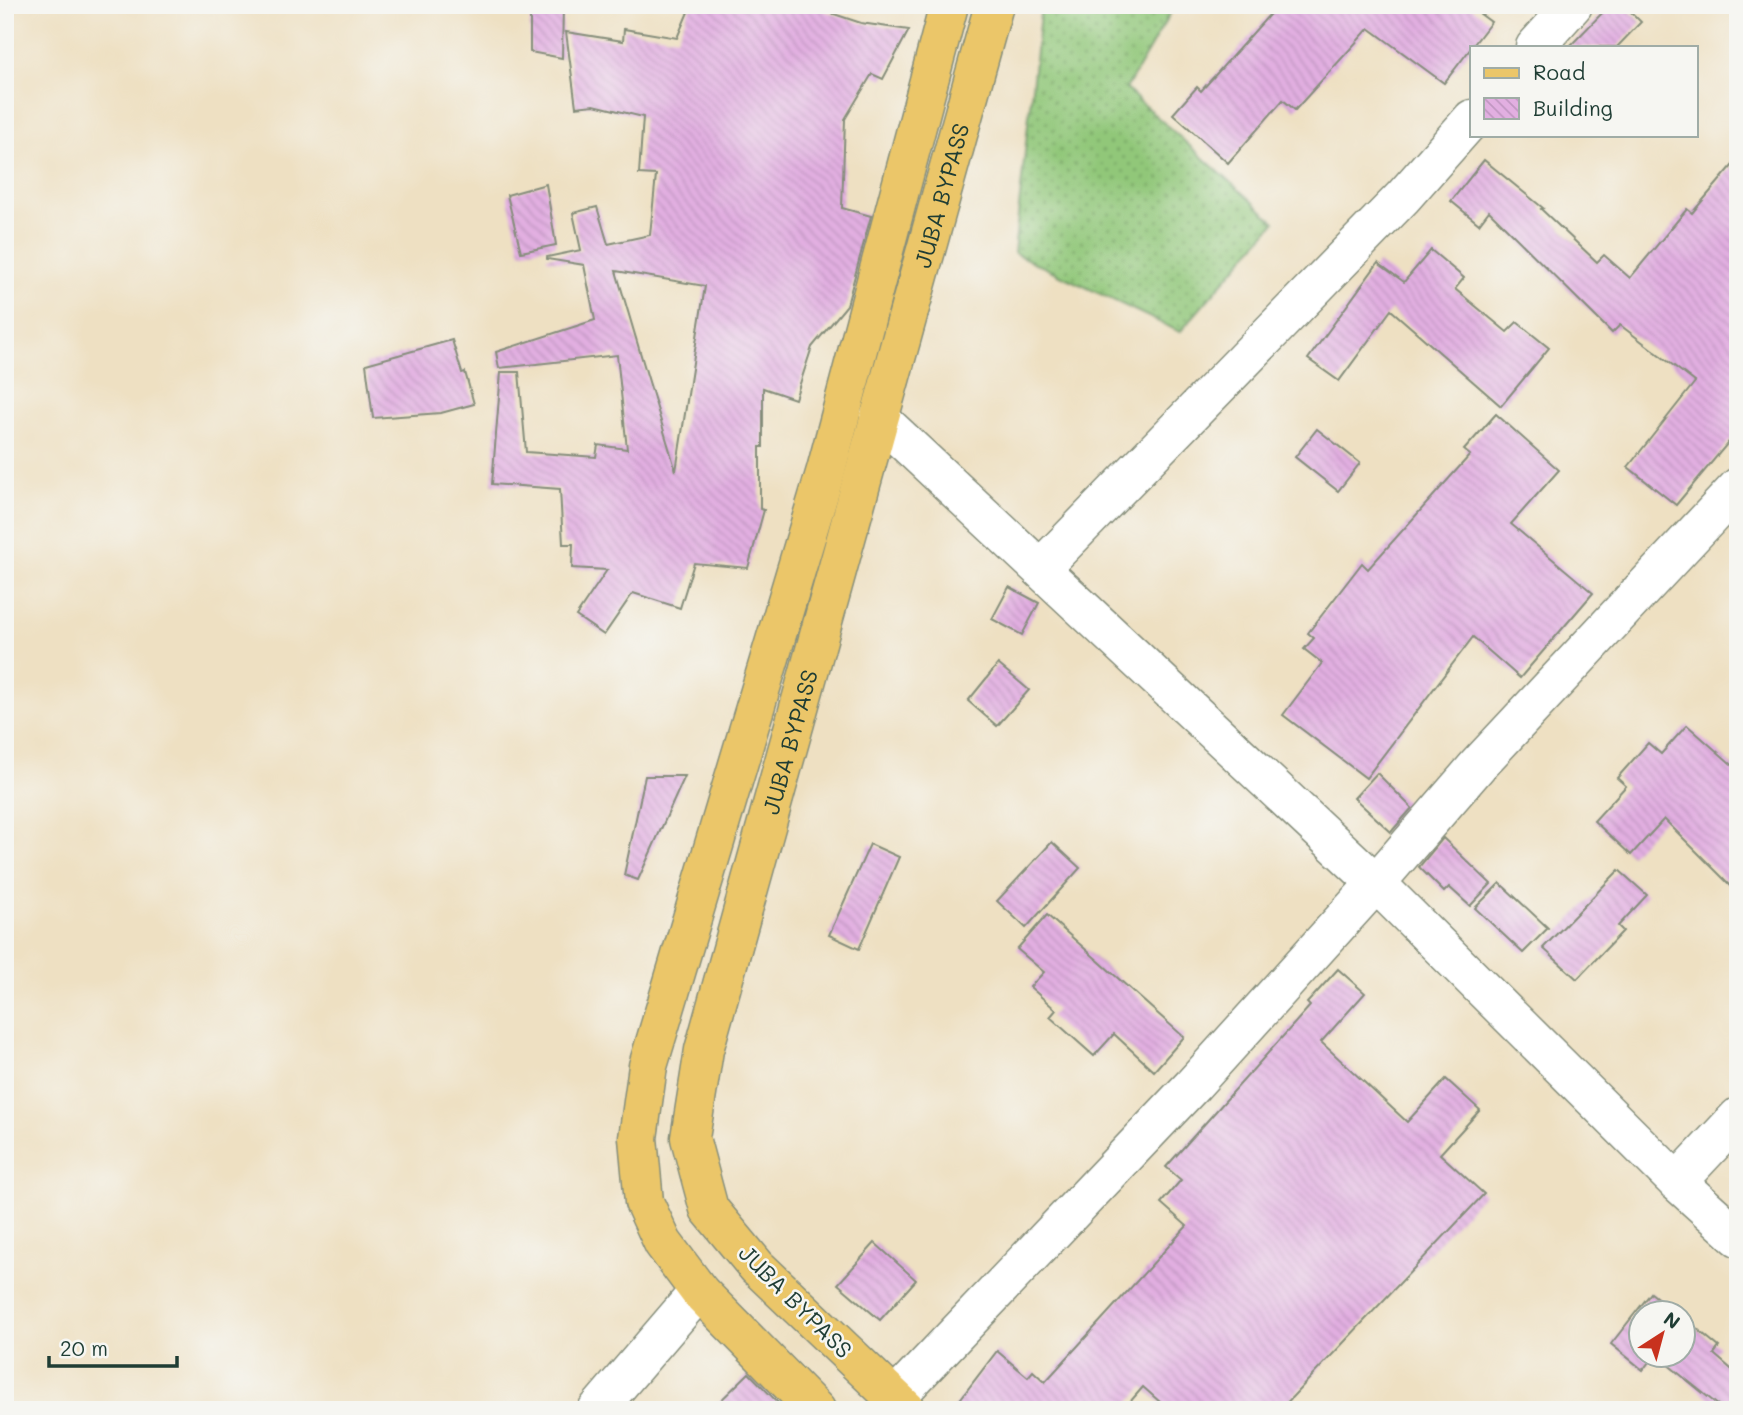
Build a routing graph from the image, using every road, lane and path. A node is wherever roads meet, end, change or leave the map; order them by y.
1 (949, 5) edge
2 (994, 5) edge
3 (1573, 5) edge
4 (1536, 46) edge
5 (1470, 121) edge
6 (879, 418) junction
7 (1738, 487) edge
8 (1041, 568) junction
9 (1376, 883) junction
10 (1738, 1117) edge
11 (1677, 1182) junction
12 (1738, 1237) edge
13 (699, 1291) junction
14 (901, 1404) edge
15 (597, 1410) edge
16 (816, 1410) edge

1 - 13 main road, JUBA BYPASS
2 - 6 main road, JUBA BYPASS
3 - 4 street
5 - 8 street
6 - 8 street
6 - 14 main road, JUBA BYPASS
7 - 9 street
8 - 9 street
9 - 11 street
9 - 14 street
10 - 11 street
11 - 12 street
13 - 15 street
13 - 16 main road, JUBA BYPASS

